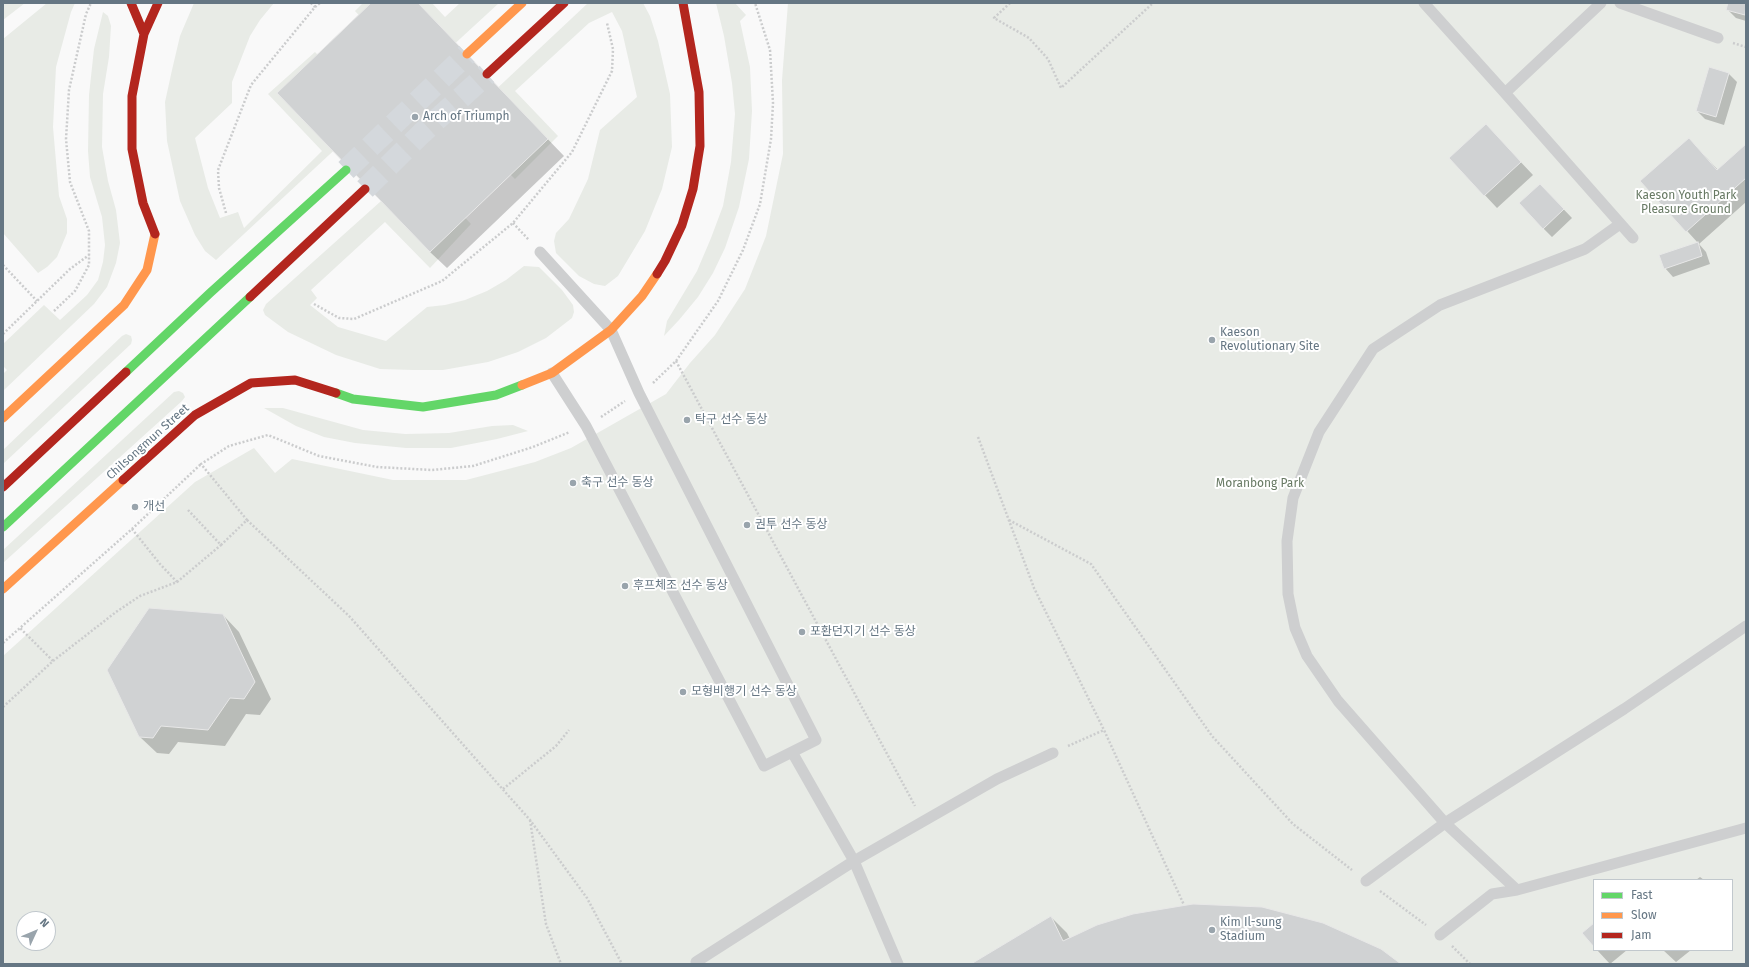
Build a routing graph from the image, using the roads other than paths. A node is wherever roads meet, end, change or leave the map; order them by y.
1 (131, 3) edge
2 (158, 3) edge
3 (522, 3) edge
4 (564, 3) edge
5 (683, 3) edge
6 (1424, 3) edge
7 (1601, 3) edge
8 (1620, 3) edge
9 (144, 34) junction
10 (1718, 38) dead end
11 (467, 54) tunnel mouth
12 (487, 74) tunnel mouth
13 (1505, 93) junction
14 (346, 170) tunnel mouth
15 (365, 189) tunnel mouth
16 (1620, 224) junction
17 (1633, 238) dead end
18 (540, 252) road end
19 (611, 330) junction
20 (552, 372) junction
21 (3, 418) edge
22 (3, 488) edge
23 (3, 527) edge
24 (3, 590) edge
25 (1746, 626) edge
26 (792, 752) junction
27 (1053, 753) dead end
28 (1445, 823) junction
29 (1746, 828) edge
30 (854, 861) junction
31 (1366, 881) road end
32 (1517, 890) junction
33 (1440, 935) road end
34 (696, 962) dead end
35 (898, 964) edge

1 - 9 main road
2 - 9 main road
3 - 11 main road
4 - 12 main road
5 - 19 main road, Chilsongmun Street
6 - 13 lane
7 - 13 lane
8 - 10 lane
9 - 21 main road
13 - 16 lane
14 - 22 main road
15 - 23 main road
16 - 17 lane
16 - 28 lane
18 - 19 lane
19 - 20 main road, Chilsongmun Street
19 - 26 lane
20 - 24 main road, Chilsongmun Street
20 - 26 lane
25 - 28 lane
26 - 30 lane
27 - 30 lane
28 - 31 lane
28 - 32 lane
29 - 32 lane
30 - 34 lane
30 - 35 lane
32 - 33 lane

